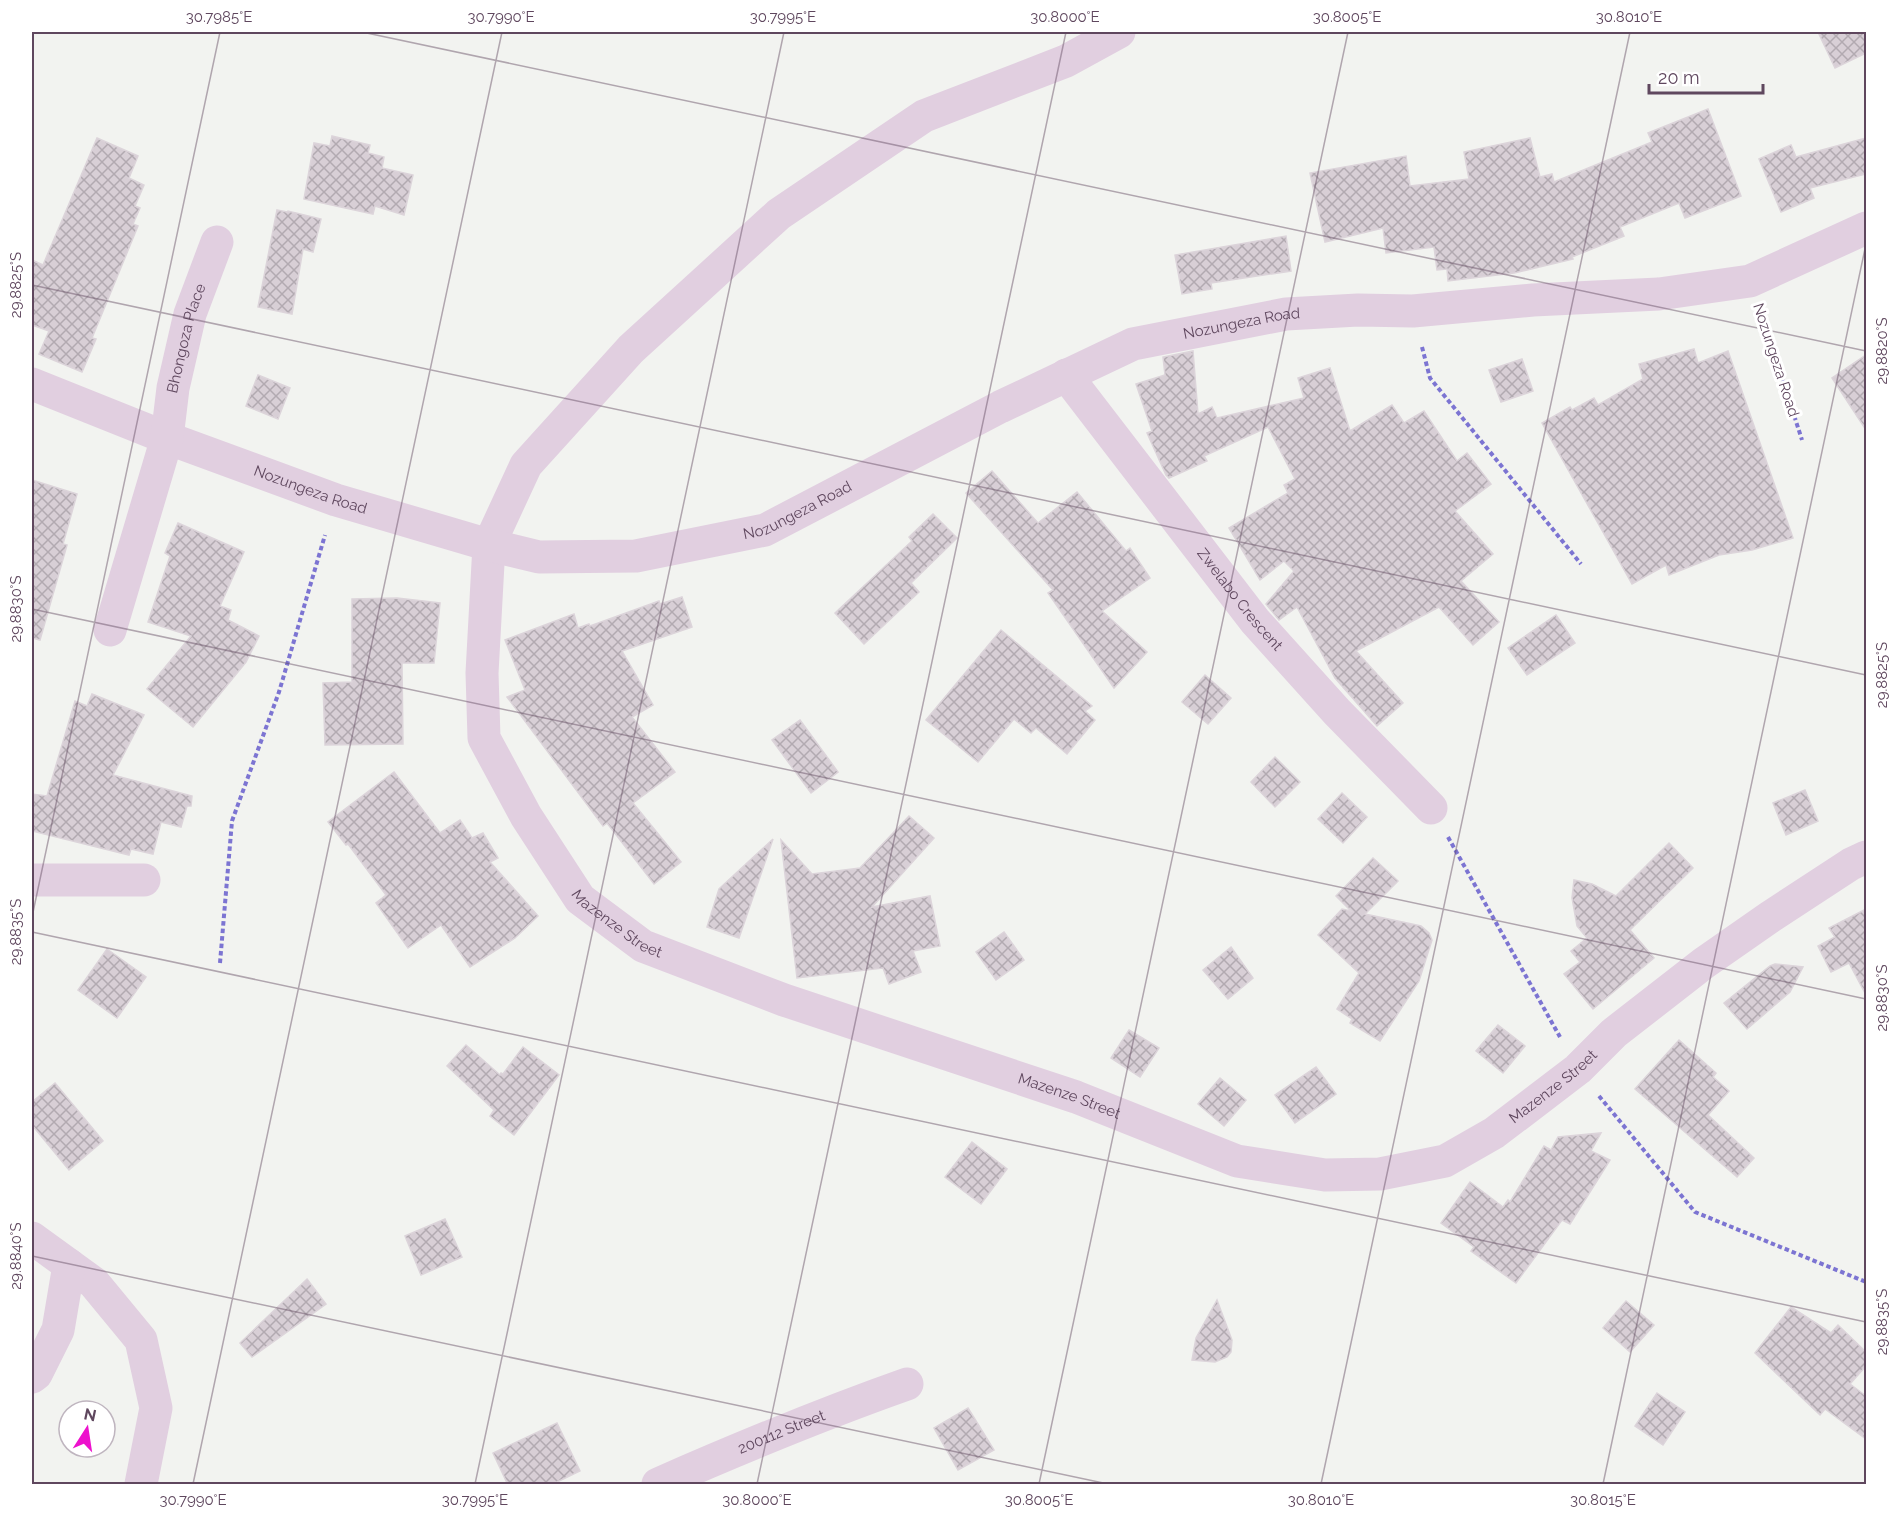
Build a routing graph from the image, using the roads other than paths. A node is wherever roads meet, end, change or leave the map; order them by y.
1 (1119, 32) edge
2 (1866, 228) edge
3 (217, 242) dead end
4 (1066, 375) junction
5 (32, 384) edge
6 (167, 438) junction
7 (489, 545) junction
8 (110, 630) dead end
9 (1431, 808) dead end
10 (1866, 857) edge
11 (32, 880) edge
12 (144, 880) dead end
13 (32, 1238) edge
14 (69, 1265) junction
15 (32, 1377) edge
16 (907, 1384) dead end
17 (141, 1485) edge
18 (658, 1485) edge

1 - 7 street
2 - 4 street, Nozungeza Road
3 - 6 street, Bhongoza Place
4 - 7 street, Nozungeza Road
4 - 9 street, Zwelabo Crescent
5 - 6 street, Nozungeza Road
6 - 7 street, Nozungeza Road
6 - 8 street
7 - 10 street, Mazenze Street
11 - 12 street
13 - 14 street
14 - 15 street
14 - 17 street
16 - 18 street, 200112 Street

